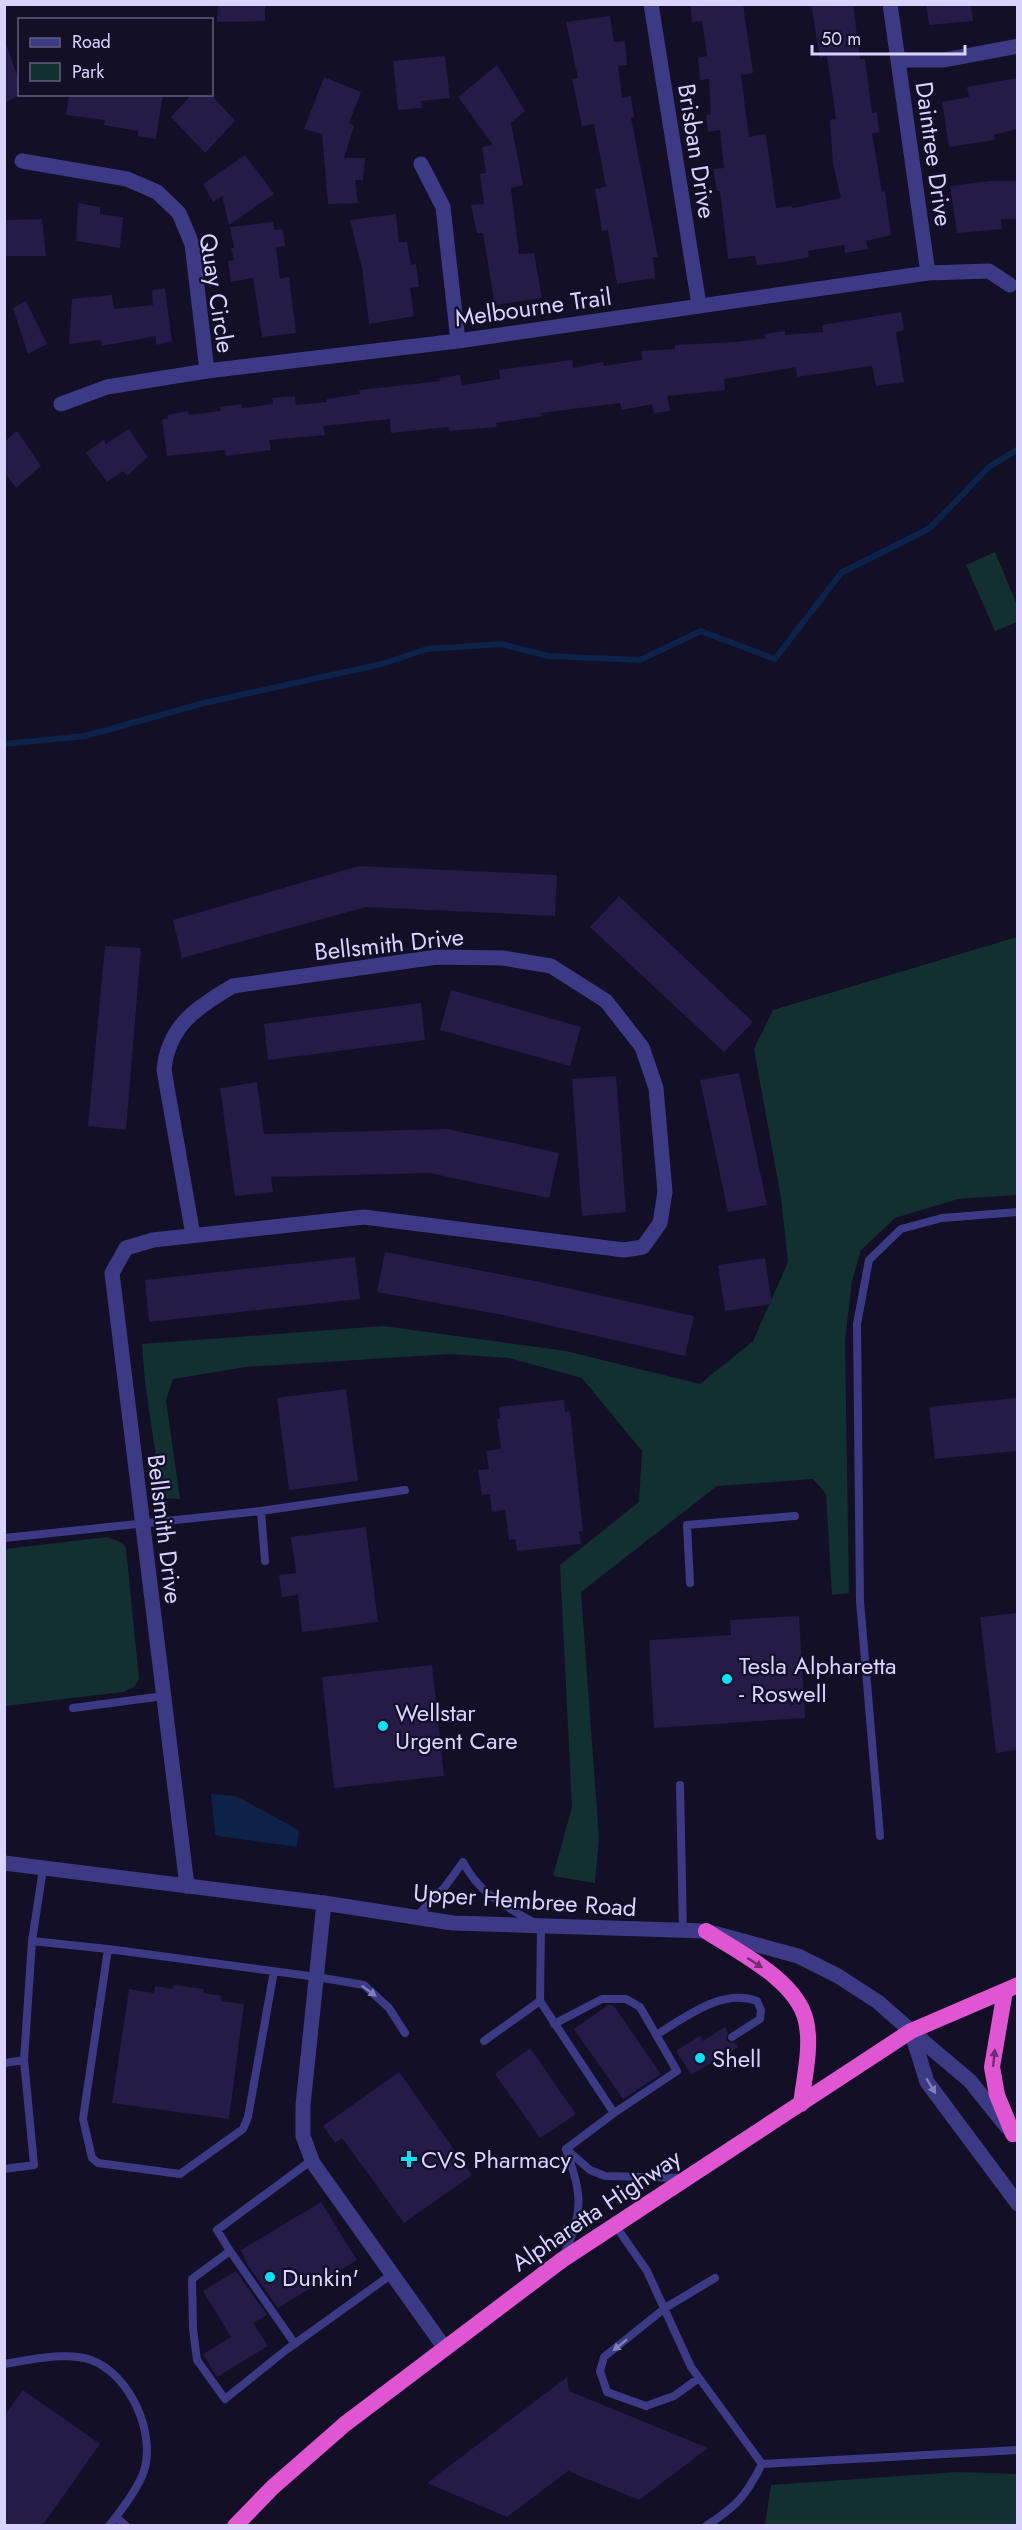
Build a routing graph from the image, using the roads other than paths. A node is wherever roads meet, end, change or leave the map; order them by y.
1 (651, 4) edge
2 (890, 4) edge
3 (1017, 46) edge
4 (898, 60) junction
5 (22, 161) dead end
6 (421, 164) dead end
7 (928, 273) junction
8 (1010, 285) dead end
9 (699, 306) junction
10 (458, 341) junction
11 (207, 371) junction
12 (61, 404) dead end
13 (1017, 1212) edge
14 (193, 1235) junction
15 (405, 1490) dead end
16 (261, 1511) junction
17 (795, 1516) dead end
18 (142, 1524) junction
19 (4, 1538) edge
20 (265, 1561) dead end
21 (690, 1583) dead end
22 (164, 1696) junction
23 (74, 1708) dead end
24 (680, 1785) dead end
25 (880, 1836) dead end
26 (4, 1863) edge
27 (43, 1869) junction
28 (187, 1886) junction
29 (324, 1903) junction
30 (416, 1917) junction
31 (541, 1927) junction
32 (683, 1930) junction
33 (706, 1931) junction
34 (33, 1941) junction
35 (108, 1949) junction
36 (274, 1971) junction
37 (317, 1977) junction
38 (1011, 1988) edge
39 (540, 2001) junction
40 (554, 2024) junction
41 (911, 2031) junction
42 (405, 2033) dead end
43 (656, 2035) junction
44 (732, 2037) dead end
45 (484, 2041) dead end
46 (24, 2060) junction
47 (4, 2063) edge
48 (801, 2104) junction
49 (614, 2113) junction
50 (1015, 2136) edge
51 (566, 2149) junction
52 (312, 2160) junction
53 (4, 2169) edge
54 (684, 2178) junction
55 (1017, 2204) edge
56 (615, 2224) junction
57 (230, 2251) junction
58 (562, 2260) junction
59 (392, 2274) junction
60 (715, 2278) dead end
61 (665, 2308) junction
62 (295, 2344) junction
63 (444, 2347) junction
64 (4, 2364) edge
65 (699, 2378) junction
66 (1017, 2450) edge
67 (762, 2464) junction
68 (116, 2517) junction
69 (109, 2526) edge
70 (126, 2526) edge
71 (235, 2526) edge
72 (706, 2526) edge

1 - 9 street, Brisban Drive
2 - 4 street, Daintree Drive
3 - 4 street
4 - 7 street, Daintree Drive
5 - 11 street, Quay Circle
6 - 10 street
7 - 8 street, Melbourne Trail
7 - 9 street, Melbourne Trail
9 - 10 street, Melbourne Trail
10 - 11 street, Melbourne Trail
11 - 12 street, Melbourne Trail
13 - 25 lane
14 - 14 street, Bellsmith Drive
14 - 18 street, Bellsmith Drive
15 - 16 lane
16 - 18 lane
16 - 20 lane
17 - 21 lane
18 - 19 lane
18 - 22 street, Bellsmith Drive
22 - 23 lane
22 - 28 street, Bellsmith Drive
24 - 32 lane
26 - 27 street, Upper Hembree Road
27 - 28 street, Upper Hembree Road
27 - 34 lane
28 - 29 street, Upper Hembree Road
29 - 30 street, Upper Hembree Road
29 - 37 street
30 - 31 street, Upper Hembree Road
30 - 31 lane
31 - 32 street, Upper Hembree Road
31 - 39 lane
32 - 33 street, Upper Hembree Road
33 - 41 street, Upper Hembree Road
33 -> 48 highway
34 - 35 lane
34 - 46 lane
35 - 36 lane
35 - 36 lane
36 - 37 lane
37 -> 42 lane
37 - 52 street
38 - 41 highway, Alpharetta Highway
50 -> 38 highway
39 - 40 lane
39 - 45 lane
40 - 43 lane
40 - 49 lane
41 - 48 highway, Alpharetta Highway
41 - 50 street, Upper Hembree Road
41 -> 55 street
43 - 44 lane
43 - 49 lane
46 - 47 lane
46 - 53 lane
48 - 54 highway, Alpharetta Highway
49 - 51 lane
51 - 54 lane
51 - 58 lane
52 - 57 lane
52 - 59 street
54 - 56 highway, Alpharetta Highway
56 - 58 highway, Alpharetta Highway
56 - 61 lane
57 - 62 lane
57 - 62 lane
58 - 63 highway, Alpharetta Highway
59 - 62 lane
59 - 63 street
60 - 61 lane
61 - 65 lane
61 -> 65 lane
63 - 71 highway, Alpharetta Highway
64 - 68 lane
65 - 67 lane
66 - 67 lane
67 - 72 lane
68 - 69 lane
68 - 70 lane

